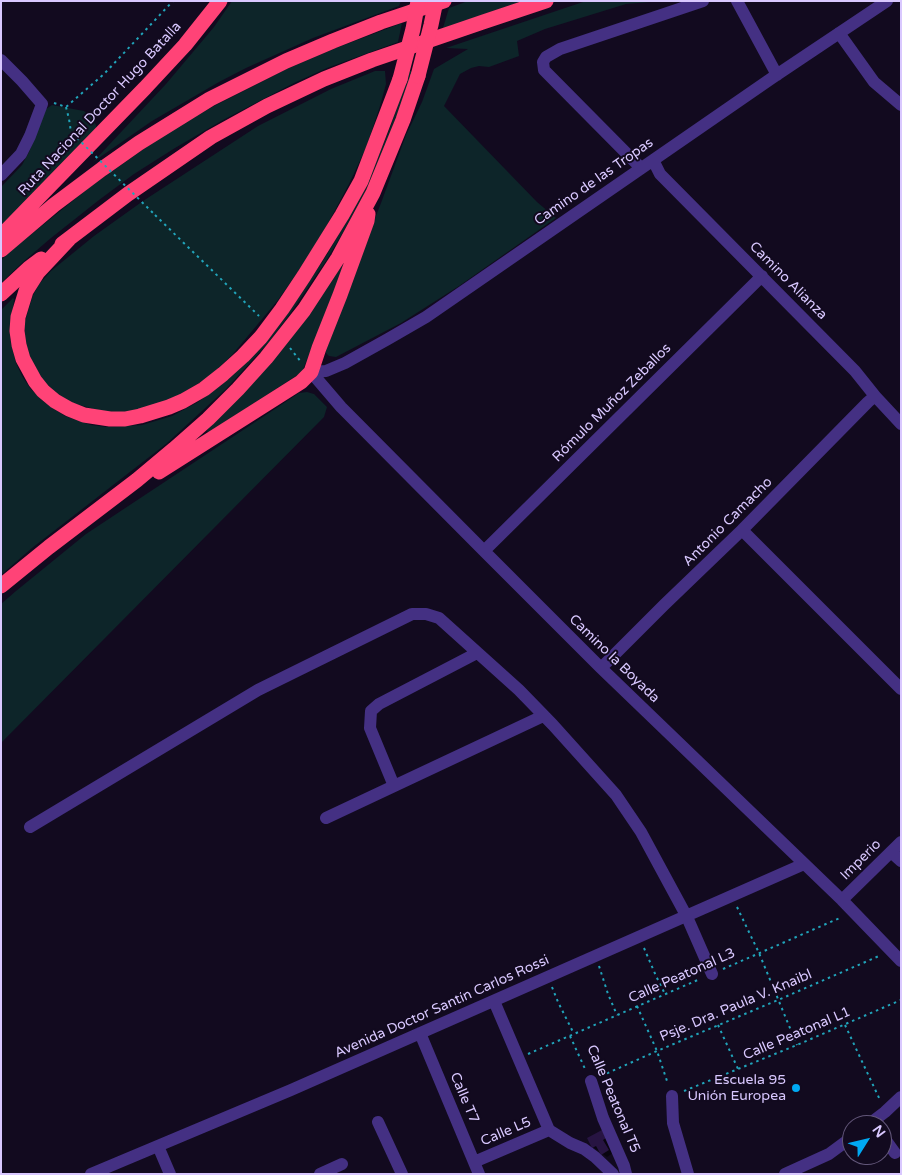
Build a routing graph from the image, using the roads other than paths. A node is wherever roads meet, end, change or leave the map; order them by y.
1 (220, 1) edge
2 (418, 1) edge
3 (436, 1) edge
4 (444, 1) edge
5 (546, 1) edge
6 (703, 1) edge
7 (737, 1) edge
8 (887, 1) edge
9 (839, 34) junction
10 (1, 60) edge
11 (777, 75) junction
12 (901, 105) edge
13 (653, 160) junction
14 (641, 168) junction
15 (1, 175) edge
16 (372, 193) junction
17 (1, 236) edge
18 (69, 239) junction
19 (1, 250) edge
20 (762, 276) junction
21 (1, 294) edge
22 (311, 372) junction
23 (875, 396) junction
24 (901, 424) edge
25 (137, 480) junction
26 (742, 530) junction
27 (484, 551) junction
28 (1, 586) edge
29 (477, 653) junction
30 (602, 668) junction
31 (901, 689) edge
32 (543, 716) junction
33 (394, 786) junction
34 (326, 818) dead end
35 (30, 827) dead end
36 (901, 842) edge
37 (891, 852) junction
38 (901, 861) edge
39 (804, 864) junction
40 (842, 900) junction
41 (687, 917) junction
42 (901, 961) edge
43 (712, 974) road end
44 (494, 1001) junction
45 (420, 1033) junction
46 (591, 1081) road end
47 (672, 1096) road end
48 (901, 1097) edge
49 (882, 1115) edge
50 (378, 1122) dead end
51 (549, 1130) junction
52 (842, 1145) edge
53 (158, 1146) junction
54 (892, 1149) edge
55 (895, 1153) dead end
56 (342, 1164) dead end
57 (477, 1168) edge
58 (91, 1174) edge
59 (170, 1174) edge
60 (320, 1174) edge
61 (402, 1174) edge
62 (613, 1174) edge
63 (626, 1174) edge
64 (688, 1174) edge
65 (785, 1174) edge

1 - 17 highway, Ruta Nacional Doctor Hugo Batalla
2 - 18 highway, bridge
3 - 16 highway, bridge
4 - 19 highway
5 - 18 highway
6 - 14 street
7 - 11 street
8 - 9 street, Camino de las Tropas
9 - 11 street, Camino de las Tropas
9 - 12 street
10 - 15 street
11 - 13 street, Camino de las Tropas
13 - 14 street, Camino de las Tropas
13 - 20 street, Camino Alianza
14 - 22 street, Camino de las Tropas
16 - 22 highway
16 - 25 highway
18 - 21 highway
20 - 23 street, Camino Alianza
20 - 27 street, Rómulo Muñoz Zeballos
22 - 25 highway
22 - 27 street, Camino la Boyada
23 - 24 street, Camino Alianza
23 - 26 street, Antonio Camacho
25 - 28 highway
26 - 30 street, Antonio Camacho
26 - 31 street
27 - 30 street, Camino la Boyada
29 - 32 street
29 - 33 street
29 - 35 street
30 - 39 street, Camino la Boyada
32 - 33 street
32 - 41 street
33 - 34 street
36 - 37 street, Imperio
37 - 38 street
37 - 40 street, Imperio
39 - 40 street, Camino la Boyada
39 - 41 street, Avenida Doctor Santín Carlos Rossi
40 - 42 street, Camino la Boyada
41 - 43 street
41 - 44 street, Avenida Doctor Santín Carlos Rossi
44 - 45 street, Avenida Doctor Santín Carlos Rossi
44 - 51 street
45 - 53 street, Avenida Doctor Santín Carlos Rossi
45 - 57 street, Calle T7
46 - 63 street, Calle Peatonal T5
47 - 64 street
48 - 49 street
50 - 61 street
51 - 57 street, Calle L5
51 - 62 street
52 - 65 street
53 - 58 street, Avenida Doctor Santín Carlos Rossi
53 - 59 street
54 - 55 street
56 - 60 street

